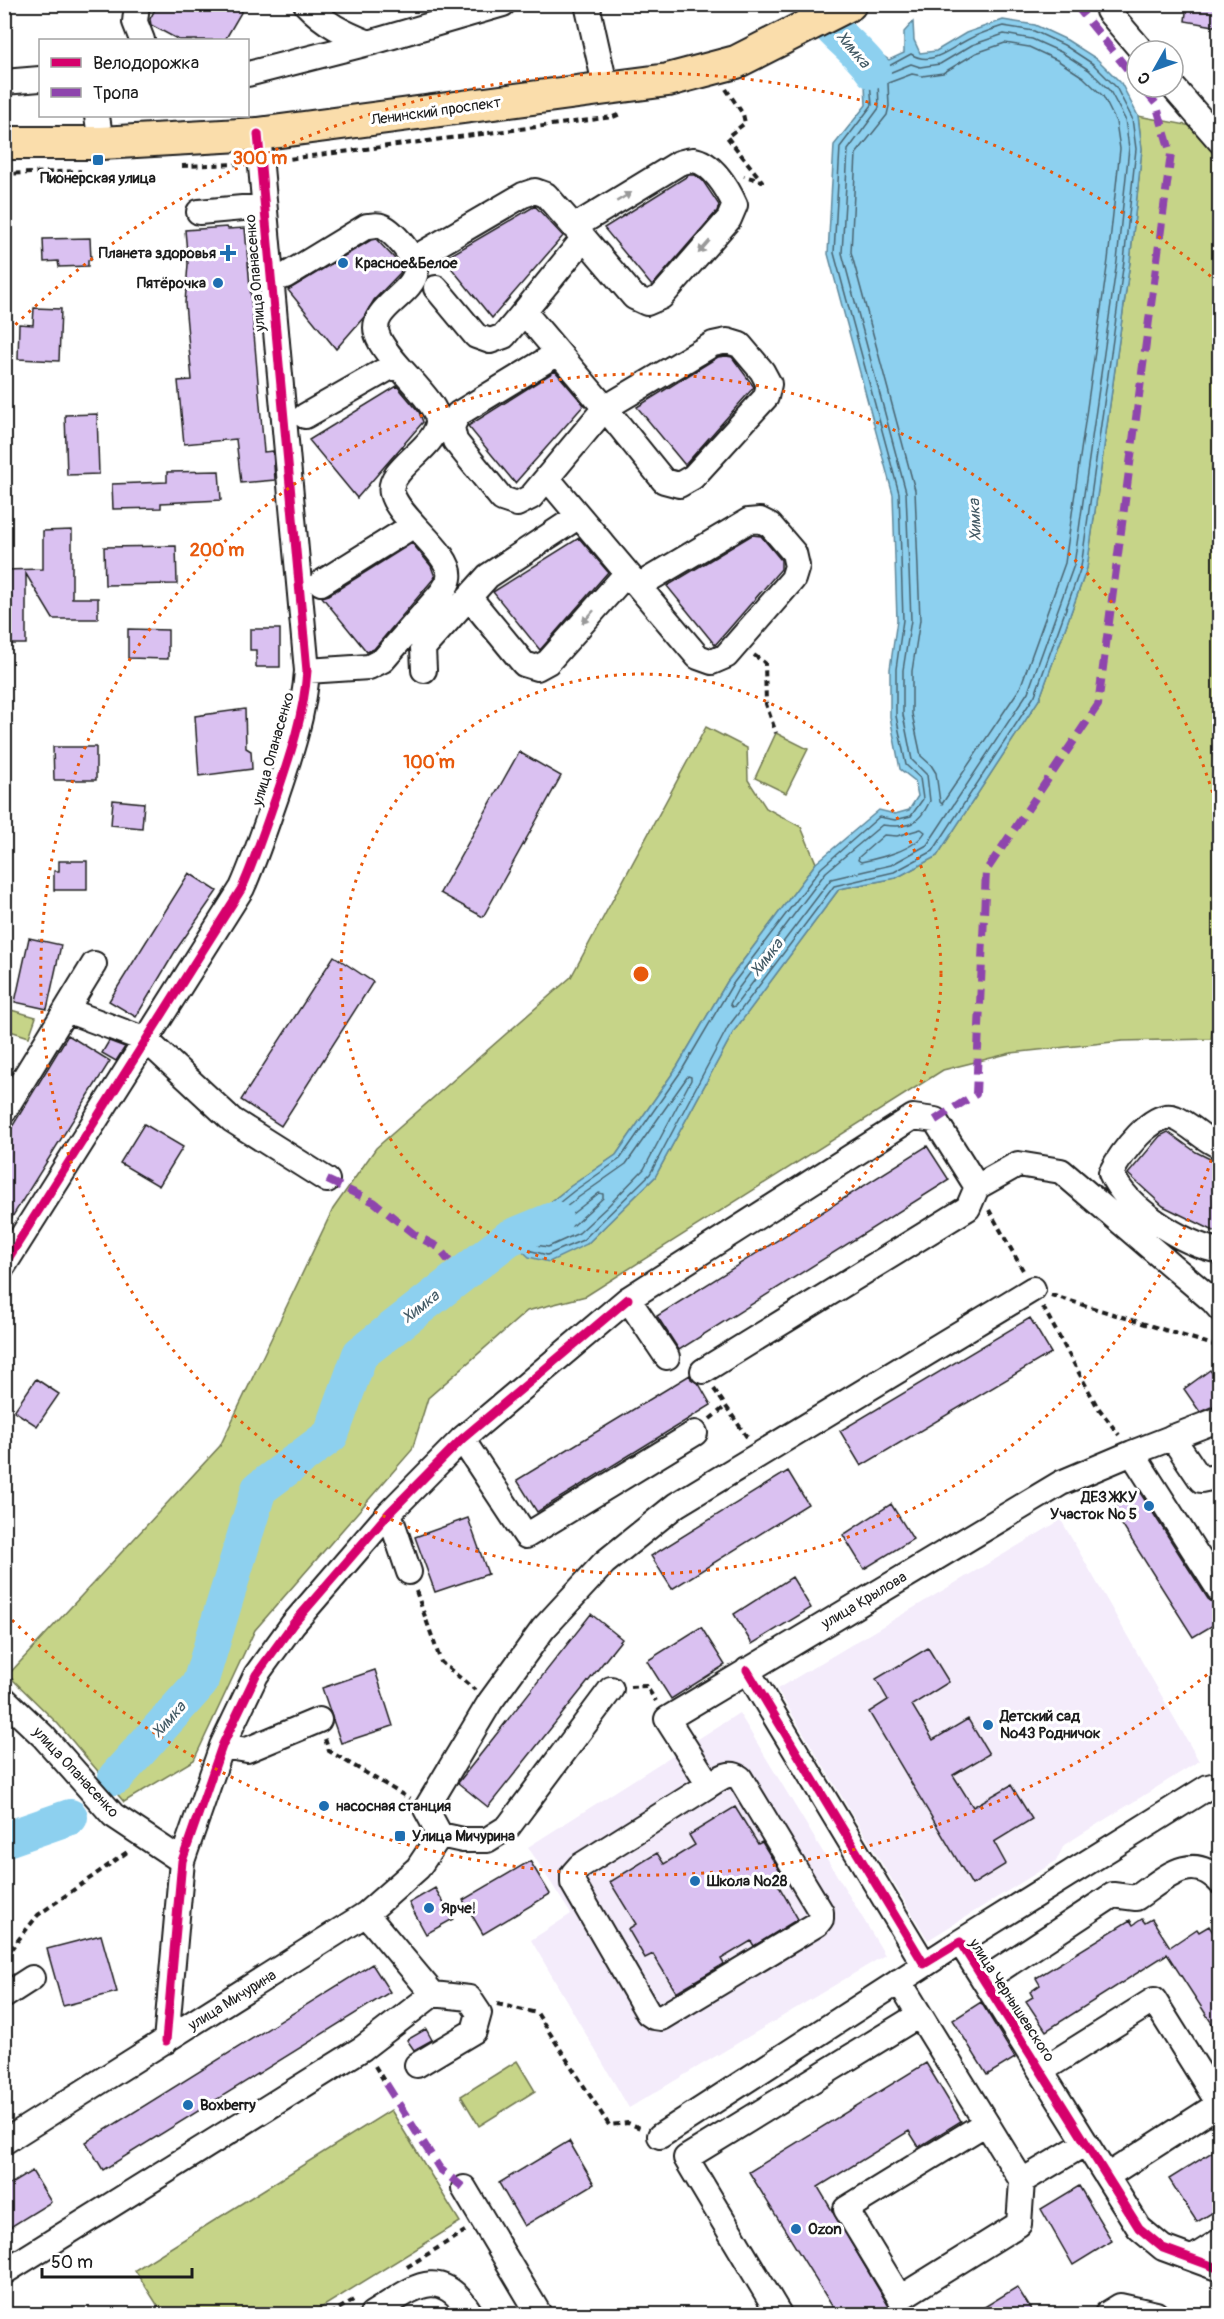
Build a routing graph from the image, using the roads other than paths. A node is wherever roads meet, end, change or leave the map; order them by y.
1 (137, 4) edge
2 (306, 4) edge
3 (503, 4) edge
4 (587, 4) edge
5 (850, 4) edge
6 (1108, 4) edge
7 (142, 39) edge
8 (1132, 39) edge
9 (369, 43) junction
10 (249, 74) edge
11 (39, 79) edge
12 (4, 82) edge
13 (606, 89) junction
14 (1183, 99) edge
15 (99, 129) edge
16 (258, 134) junction
17 (1220, 141) edge
18 (4, 144) edge
19 (268, 201) junction
20 (199, 212) dead end
21 (579, 233) junction
22 (413, 259) junction
23 (271, 278) junction
24 (436, 288) dead end
25 (524, 312) junction
26 (558, 353) junction
27 (396, 364) junction
28 (605, 408) junction
29 (305, 416) dead end
30 (547, 478) junction
31 (579, 516) junction
32 (414, 525) junction
33 (633, 579) junction
34 (321, 583) dead end
35 (469, 597) junction
36 (424, 670) dead end
37 (307, 671) junction
38 (94, 964) dead end
39 (66, 1010) junction
40 (146, 1040) junction
41 (4, 1111) edge
42 (1220, 1146) edge
43 (327, 1180) dead end
44 (977, 1187) junction
45 (1220, 1251) edge
46 (4, 1265) edge
47 (1033, 1289) road end
48 (628, 1299) junction
49 (1220, 1309) edge
50 (668, 1357) dead end
51 (703, 1371) dead end
52 (1220, 1419) edge
53 (695, 1433) dead end
54 (1172, 1437) junction
55 (462, 1439) junction
56 (1132, 1452) junction
57 (1220, 1476) edge
58 (389, 1513) junction
59 (1210, 1559) edge
60 (409, 1572) road end
61 (1220, 1591) edge
62 (747, 1670) junction
63 (611, 1689) dead end
64 (4, 1699) edge
65 (319, 1720) dead end
66 (222, 1746) junction
67 (1220, 1784) edge
68 (709, 1785) junction
69 (440, 1835) junction
70 (182, 1861) junction
71 (1220, 1882) edge
72 (366, 1914) junction
73 (960, 1942) junction
74 (924, 1964) junction
75 (32, 1978) dead end
76 (984, 1980) junction
77 (898, 1981) junction
78 (433, 1994) junction
79 (4, 1996) edge
80 (919, 2015) junction
81 (166, 2041) junction
82 (417, 2066) dead end
83 (1041, 2072) junction
84 (986, 2123) junction
85 (660, 2136) road end
86 (4, 2142) edge
87 (1086, 2143) junction
88 (1107, 2176) junction
89 (1022, 2181) junction
90 (464, 2188) dead end
91 (1220, 2241) edge
92 (1193, 2258) junction
93 (1220, 2269) edge
94 (4, 2271) edge
95 (372, 2314) edge
96 (471, 2314) edge
97 (539, 2314) edge
98 (779, 2314) edge
99 (1107, 2314) edge
100 (1156, 2314) edge

1 - 7 street
2 - 9 street
3 - 9 street
4 - 13 street
5 - 13 main road, Ленинский проспект
6 - 8 street
9 - 10 street
11 - 12 street
13 - 16 main road, Ленинский проспект
14 - 17 street
15 - 16 main road, Ленинский проспект
15 - 18 main road, Ленинский проспект
16 - 19 street, улица Опанасенко
19 - 20 street
19 - 23 street, улица Опанасенко
21 -> 21 street
21 - 22 street
21 - 25 street
22 - 23 street
22 - 27 street
23 - 37 street, улица Опанасенко
24 - 25 street
25 - 26 street
26 - 28 street
26 - 30 street
27 - 29 street
27 - 32 street
28 - 28 street
28 - 30 street
30 - 31 street
31 - 33 street
31 - 35 street
32 - 34 street
32 - 37 street
33 - 33 street
33 -> 35 street
35 - 36 street
37 - 40 street, улица Опанасенко
38 - 39 street
39 - 40 street
39 - 41 street
40 - 43 street
40 - 46 street, улица Опанасенко
42 - 45 street
44 - 48 street
44 - 49 street
44 - 51 street
47 - 69 street
48 - 50 street
48 - 55 street
52 - 54 street, улица Крылова
53 - 55 street
54 - 56 street, улица Крылова
54 - 57 street
55 - 58 street
56 - 59 street
56 - 62 street, улица Крылова
58 - 60 street
58 - 66 street
59 - 61 street
62 - 68 street, улица Крылова
62 - 74 street
63 - 69 street
64 - 70 street, улица Опанасенко
65 - 66 street
66 - 70 street
67 - 73 street
68 - 68 street
69 - 72 street, улица Мичурина
70 - 81 street
71 - 76 street
72 - 78 street
72 - 81 street, улица Мичурина
73 - 74 street, улица Чернышевского
73 - 76 street, улица Чернышевского
74 - 77 street, улица Чернышевского
75 - 79 street
76 - 83 street, улица Чернышевского
77 - 80 street
77 - 85 street, улица Чернышевского
78 - 82 street
78 - 94 street
80 - 84 street
80 - 98 street
81 - 86 street, улица Мичурина
83 - 87 street, улица Чернышевского
83 - 88 street
84 - 89 street
84 - 89 street
87 - 88 street, улица Чернышевского
87 - 89 street
88 - 92 street, улица Чернышевского
90 - 97 street
91 - 92 street
92 - 93 street, улица Чернышевского
95 - 96 street
99 - 100 street

